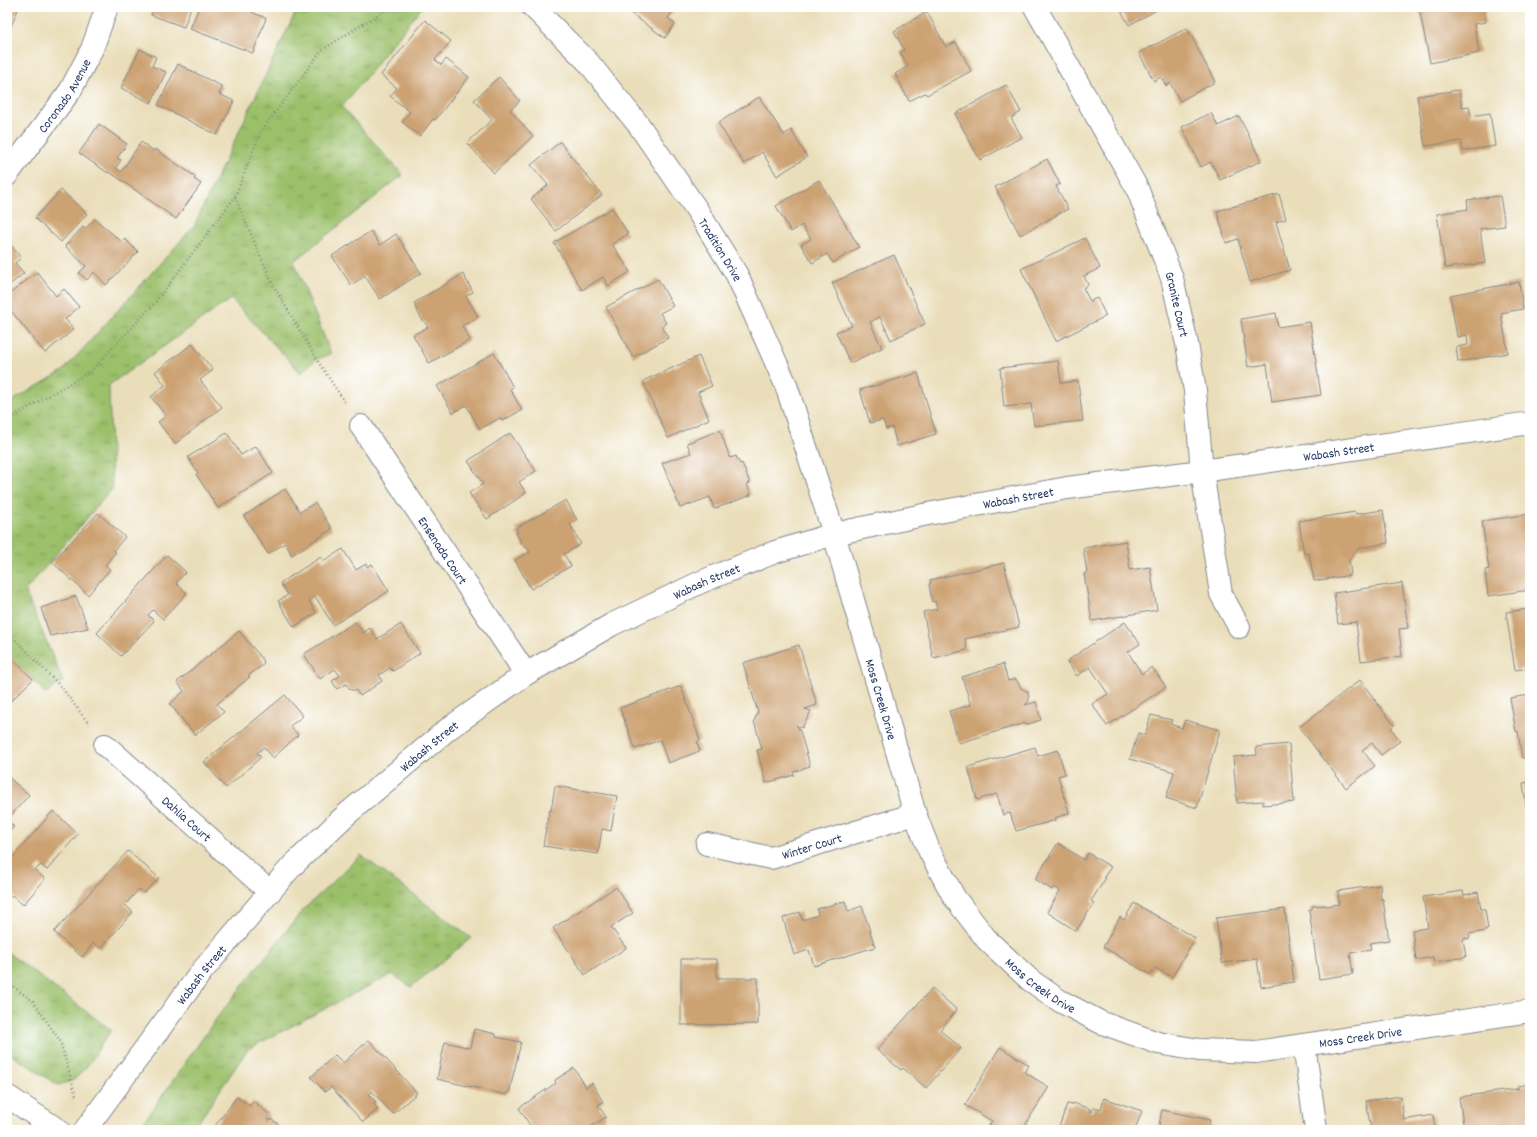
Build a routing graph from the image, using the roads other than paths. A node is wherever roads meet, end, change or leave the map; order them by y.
1 (107, 7) edge
2 (1035, 7) edge
3 (539, 9) edge
4 (7, 175) edge
5 (1530, 423) edge
6 (361, 426) road end
7 (1202, 471) junction
8 (834, 534) junction
9 (1239, 627) dead end
10 (526, 674) junction
11 (105, 745) road end
12 (915, 814) junction
13 (707, 844) dead end
14 (270, 892) junction
15 (1530, 1011) edge
16 (1304, 1045) junction
17 (7, 1096) edge
18 (58, 1130) edge
19 (86, 1130) edge
20 (1316, 1130) edge

1 - 4 street, Coronado Avenue
2 - 7 street, Granite Court
3 - 8 street, Tradition Drive
5 - 7 street, Wabash Street
6 - 10 street, Ensenada Court
7 - 8 street, Wabash Street
7 - 9 street, Granite Court
8 - 10 street, Wabash Street
8 - 12 street, Moss Creek Drive
10 - 14 street, Wabash Street
11 - 14 street, Dahlia Court
12 - 13 street, Winter Court
12 - 16 street, Moss Creek Drive
14 - 19 street, Wabash Street
15 - 16 street, Moss Creek Drive
16 - 20 street
17 - 18 street

